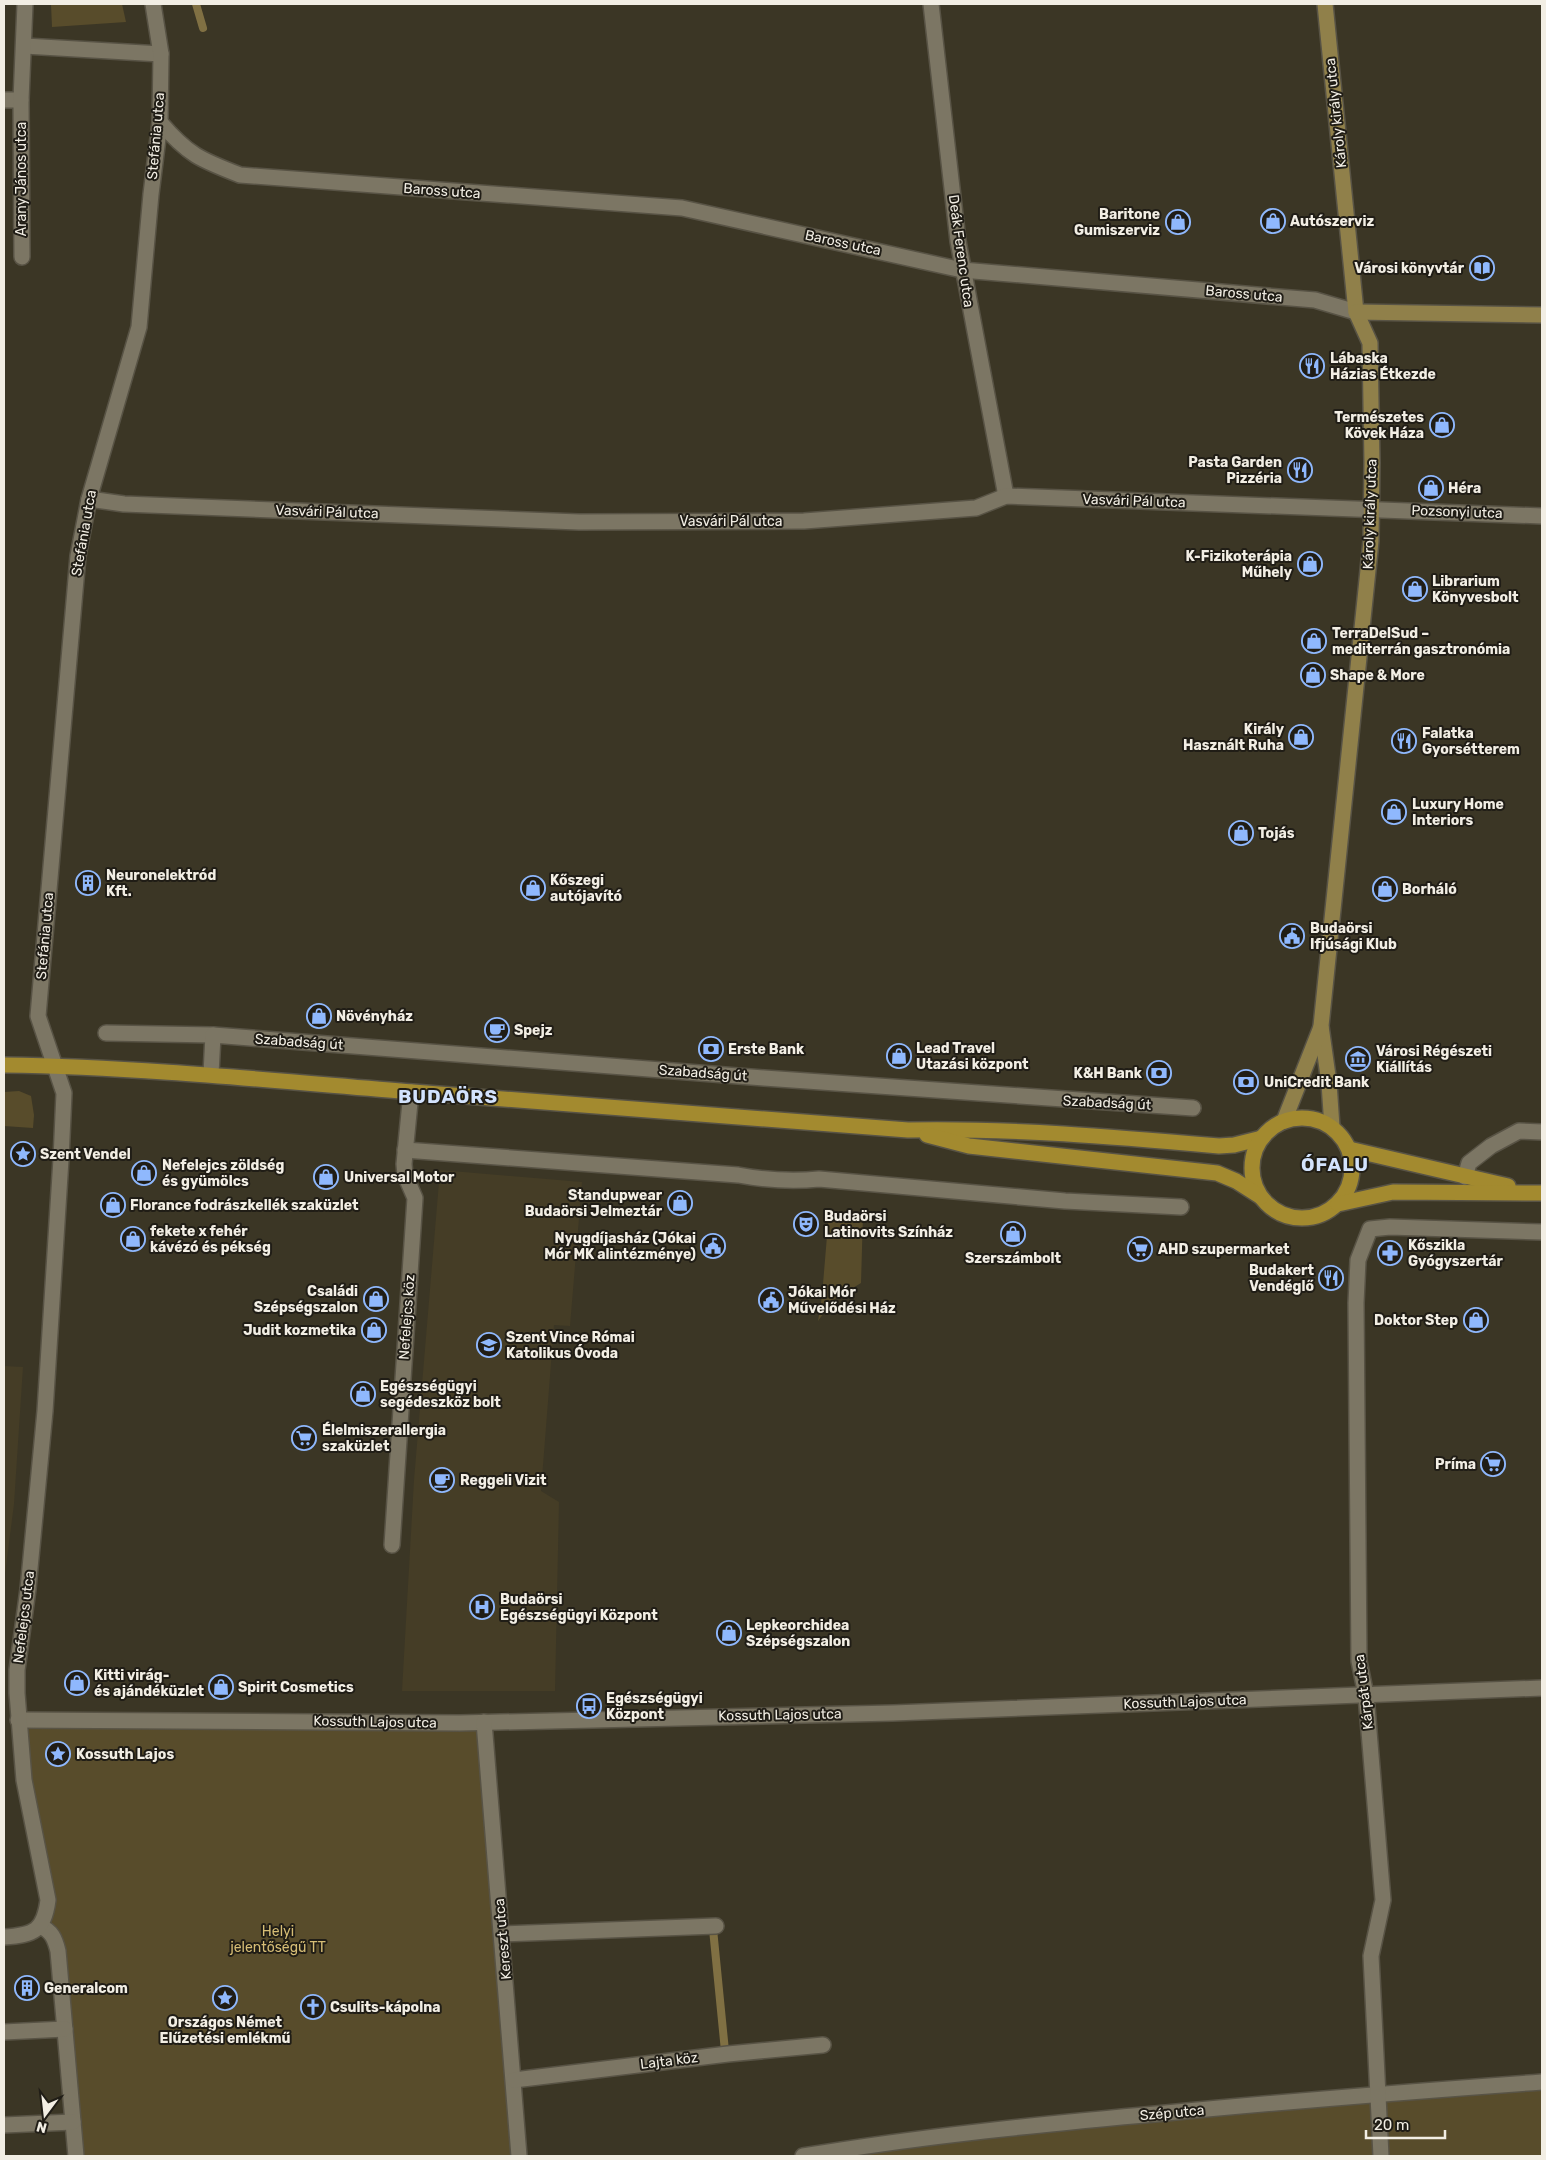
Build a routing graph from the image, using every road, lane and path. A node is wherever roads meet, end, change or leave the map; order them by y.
1 (25, 4) edge
2 (153, 4) edge
3 (931, 4) edge
4 (1325, 4) edge
5 (25, 46) junction
6 (160, 54) junction
7 (4, 100) edge
8 (21, 100) junction
9 (160, 122) junction
10 (22, 258) dead end
11 (962, 270) junction
12 (1356, 312) junction
13 (1542, 315) edge
14 (1006, 496) junction
15 (89, 499) junction
16 (1372, 509) junction
17 (1542, 516) edge
18 (1321, 1026) junction
19 (106, 1033) dead end
20 (213, 1035) junction
21 (4, 1065) edge
22 (55, 1066) junction
23 (210, 1074) junction
24 (411, 1092) junction
25 (1193, 1108) dead end
26 (1284, 1121) junction
27 (1332, 1127) junction
28 (908, 1130) junction
29 (1542, 1132) edge
30 (1262, 1138) junction
31 (1349, 1149) junction
32 (405, 1150) junction
33 (1465, 1177) junction
34 (1542, 1193) edge
35 (1262, 1197) junction
36 (1338, 1204) junction
37 (1181, 1208) dead end
38 (1542, 1232) edge
39 (392, 1545) dead end
40 (1542, 1688) edge
41 (1366, 1695) junction
42 (18, 1720) junction
43 (484, 1722) junction
44 (40, 1926) junction
45 (716, 1926) dead end
46 (503, 1934) junction
47 (4, 1937) edge
48 (65, 2029) junction
49 (4, 2032) edge
50 (824, 2045) dead end
51 (514, 2080) junction
52 (1542, 2082) edge
53 (1377, 2094) junction
54 (73, 2122) junction
55 (4, 2125) edge
56 (76, 2156) edge
57 (519, 2156) edge
58 (802, 2156) edge
59 (1380, 2156) edge

1 - 5 street, Arany János utca
2 - 6 street, Stefánia utca
3 - 11 street, Deák Ferenc utca
4 - 12 street, Károly király utca
5 - 6 street
5 - 8 street, Arany János utca
6 - 9 street, Stefánia utca
7 - 8 street
8 - 10 street, Arany János utca
9 - 11 street, Baross utca
9 - 15 street, Stefánia utca
11 - 12 street, Baross utca
11 - 14 street, Deák Ferenc utca
12 - 13 street, Baross utca
12 - 16 street, Károly király utca
14 - 15 street, Vasvári Pál utca
14 - 16 street, Vasvári Pál utca
15 - 22 street, Stefánia utca
16 - 17 street, Pozsonyi utca
16 - 18 street, Károly király utca
18 - 26 street, Károly király utca
18 - 27 street, Károly király utca
19 - 20 street, Szabadság út
20 - 23 street
20 - 25 street, Szabadság út
21 - 22 main road
22 - 23 main road
22 - 42 street, Nefelejcs utca
23 - 24 main road
24 - 28 main road
24 - 32 street, Nefelejcs köz
26 - 27 main road
26 - 30 main road
27 - 31 main road
28 - 30 main road
28 - 35 main road
29 - 33 street
30 - 35 main road
31 - 33 main road
31 - 36 main road
32 - 37 street
32 - 39 street, Nefelejcs köz
33 - 34 main road
34 - 36 main road
35 - 36 main road
38 - 41 street, Kárpát utca
40 - 41 street, Kossuth Lajos utca
41 - 43 street, Kossuth Lajos utca
41 - 53 street, Kárpát utca
42 - 43 street, Kossuth Lajos utca
42 - 44 street, Nefelejcs utca
43 - 46 street, Kereszt utca
44 - 47 street
44 - 48 street
45 - 46 street
46 - 51 street, Kereszt utca
48 - 49 street
48 - 54 street
50 - 51 street, Lajta köz
51 - 57 street, Kereszt utca
52 - 53 street, Szép utca
53 - 58 street, Szép utca
53 - 59 street, Kárpát utca
54 - 55 street
54 - 56 street

